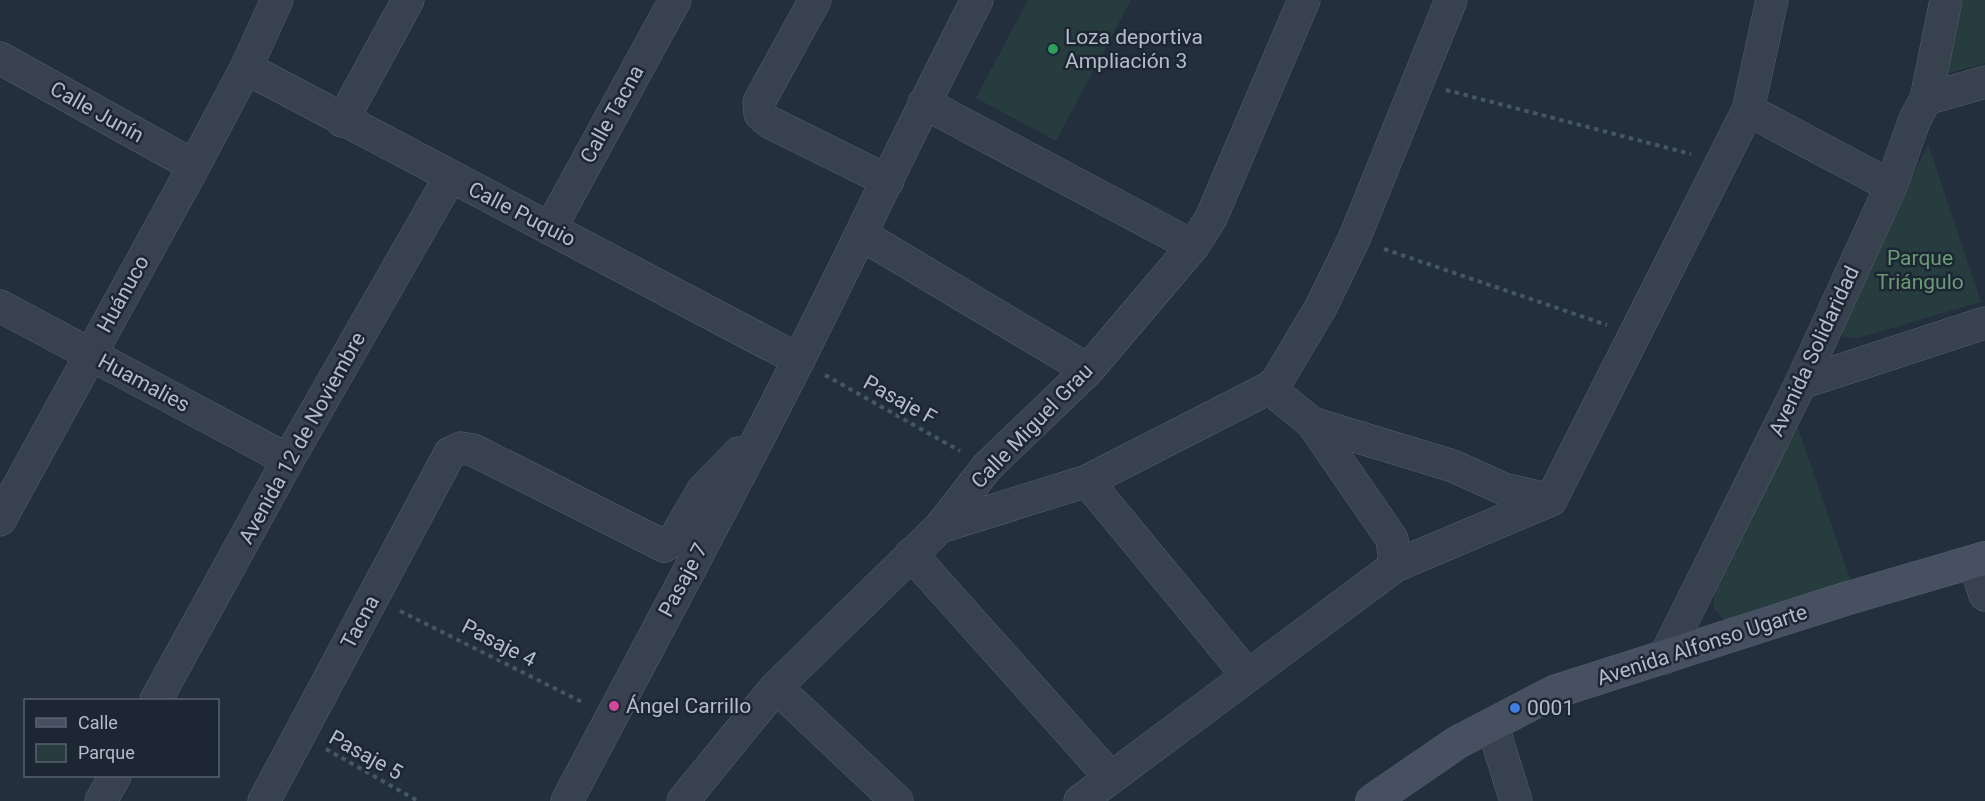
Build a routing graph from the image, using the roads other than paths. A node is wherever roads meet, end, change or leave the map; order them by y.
1 (408, 0) edge
2 (675, 0) edge
3 (815, 0) edge
4 (977, 0) edge
5 (1304, 0) edge
6 (1451, 0) edge
7 (1772, 0) edge
8 (1946, 0) edge
9 (266, 9) edge
10 (0, 58) edge
11 (246, 68) junction
12 (1985, 82) edge
13 (1926, 99) junction
14 (924, 103) junction
15 (1748, 110) junction
16 (342, 121) junction
17 (194, 166) junction
18 (450, 177) junction
19 (888, 181) junction
20 (1891, 186) junction
21 (550, 229) junction
22 (862, 235) junction
23 (1193, 246) junction
24 (0, 306) edge
25 (1985, 323) edge
26 (90, 354) junction
27 (799, 360) junction
28 (1088, 370) junction
29 (1801, 383) junction
30 (1269, 388) junction
31 (1312, 423) junction
32 (761, 431) junction
33 (288, 460) junction
34 (1086, 481) junction
35 (1551, 500) junction
36 (0, 520) edge
37 (940, 527) junction
38 (911, 554) junction
39 (1979, 560) edge
40 (1395, 566) junction
41 (1985, 595) edge
42 (1664, 658) junction
43 (1248, 676) junction
44 (776, 687) junction
45 (157, 699) edge
46 (1492, 724) junction
47 (114, 777) edge
48 (1111, 778) junction
49 (101, 801) edge
50 (264, 801) edge
51 (567, 801) edge
52 (683, 801) edge
53 (897, 801) edge
54 (1080, 801) edge
55 (1372, 801) edge
56 (1516, 801) edge

1 - 16 street
2 - 21 street, Calle Tacna
3 - 19 street
4 - 14 street, Pasaje 7
5 - 23 street, Calle Miguel Grau
6 - 30 street
7 - 15 street
8 - 13 street, Avenida Solidaridad
9 - 11 street, Huánuco
10 - 17 street, Calle Junín
11 - 16 street, Calle Puquio
11 - 17 street, Huánuco
12 - 13 street
13 - 20 street, Avenida Solidaridad
14 - 19 street, Pasaje 7
14 - 23 street
15 - 20 street
15 - 35 street
16 - 18 street, Calle Puquio
17 - 26 street, Huánuco
18 - 21 street, Calle Puquio
18 - 33 street, Avenida 12 de Noviembre
19 - 22 street, Pasaje 7
20 - 29 street, Avenida Solidaridad
21 - 27 street, Calle Puquio
22 - 27 street, Pasaje 7
22 - 28 street
23 - 28 street, Calle Miguel Grau
24 - 26 street, Huamalies
25 - 29 street
26 - 33 street, Huamalies
26 - 36 street, Huánuco
27 - 32 street, Pasaje 7
28 - 37 street, Calle Miguel Grau
29 - 42 street, Avenida Solidaridad
30 - 31 street
30 - 34 street
31 - 35 street
31 - 40 street
32 - 50 street, Tacna
32 - 51 street, Pasaje 7
33 - 45 street, Avenida 12 de Noviembre
34 - 37 street
34 - 43 street
35 - 40 street
37 - 38 street, Calle Miguel Grau
38 - 44 street, Calle Miguel Grau
38 - 48 street
39 - 41 street
39 - 42 street, Avenida Alfonso Ugarte
40 - 43 street
42 - 46 street, Avenida Alfonso Ugarte
43 - 48 street
44 - 52 street, Calle Miguel Grau
44 - 53 street
46 - 55 street, Avenida Alfonso Ugarte
46 - 56 street
47 - 49 street
48 - 54 street

